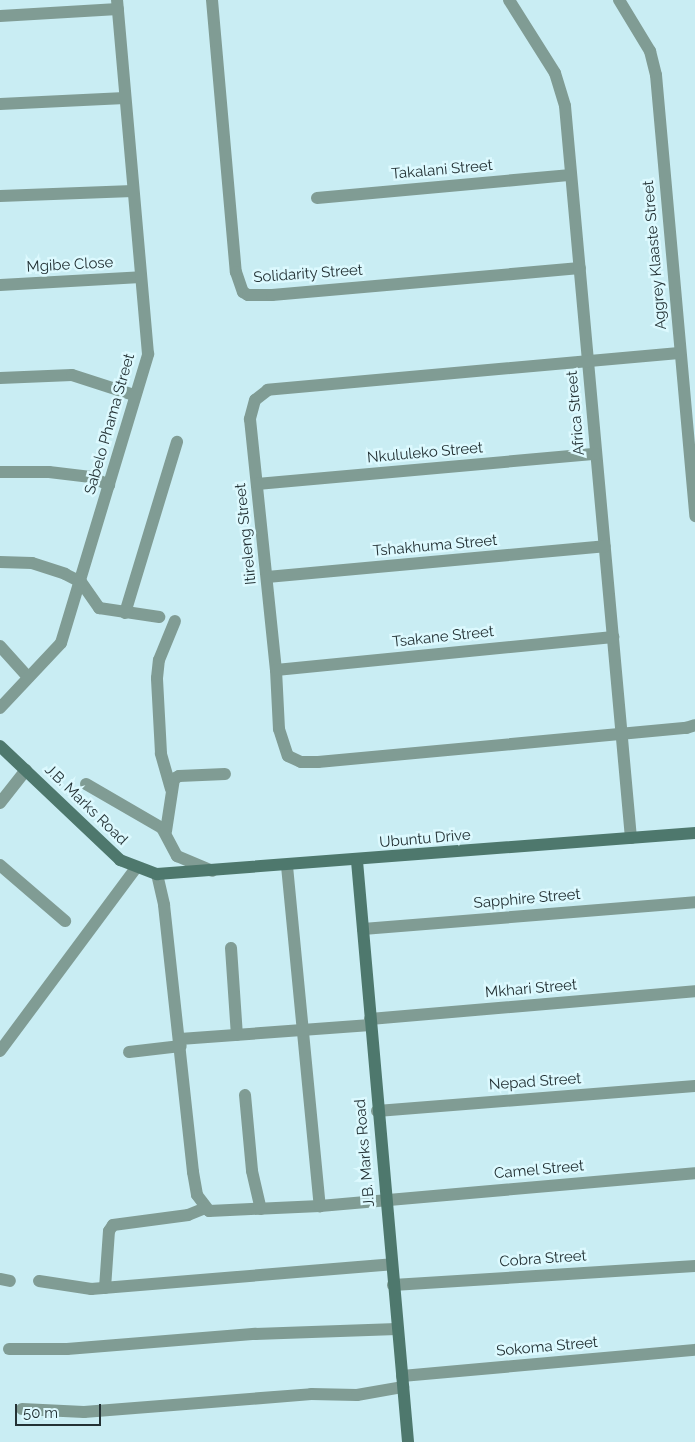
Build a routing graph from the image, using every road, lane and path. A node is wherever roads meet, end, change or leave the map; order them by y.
1 (212, 0) edge
2 (509, 0) edge
3 (619, 0) edge
4 (117, 5) edge
5 (0, 16) edge
6 (125, 98) junction
7 (0, 104) edge
8 (571, 174) junction
9 (133, 191) junction
10 (0, 196) edge
11 (317, 198) dead end
12 (580, 268) junction
13 (141, 277) junction
14 (0, 285) edge
15 (679, 353) junction
16 (588, 361) junction
17 (0, 378) edge
18 (134, 395) junction
19 (177, 442) dead end
20 (596, 454) junction
21 (0, 472) edge
22 (258, 484) junction
23 (109, 485) junction
24 (695, 516) edge
25 (604, 546) junction
26 (0, 562) edge
27 (267, 577) junction
28 (81, 582) junction
29 (125, 613) junction
30 (159, 617) dead end
31 (175, 620) dead end
32 (612, 637) junction
33 (0, 646) edge
34 (276, 670) junction
35 (28, 678) junction
36 (0, 708) edge
37 (695, 725) edge
38 (621, 732) junction
39 (0, 746) edge
40 (26, 770) junction
41 (225, 774) dead end
42 (86, 784) dead end
43 (171, 789) junction
44 (0, 803) edge
45 (166, 831) junction
46 (695, 833) edge
47 (630, 838) junction
48 (357, 861) junction
49 (0, 865) edge
50 (286, 866) junction
51 (136, 868) junction
52 (212, 871) junction
53 (158, 874) junction
54 (695, 902) edge
55 (64, 921) dead end
56 (362, 929) junction
57 (231, 948) dead end
58 (695, 991) edge
59 (370, 1022) junction
60 (302, 1030) junction
61 (237, 1035) junction
62 (180, 1042) junction
63 (0, 1051) edge
64 (129, 1052) dead end
65 (695, 1086) edge
66 (245, 1095) dead end
67 (378, 1110) junction
68 (695, 1173) edge
69 (386, 1199) junction
70 (320, 1206) junction
71 (205, 1208) junction
72 (261, 1209) junction
73 (392, 1264) junction
74 (695, 1266) edge
75 (39, 1281) dead end
76 (393, 1285) junction
77 (105, 1288) junction
78 (398, 1329) junction
79 (9, 1349) dead end
80 (695, 1350) edge
81 (402, 1381) junction
82 (22, 1409) dead end
83 (408, 1442) edge

1 - 12 street, Solidarity Street
2 - 8 street, Africa Street
3 - 15 street, Aggrey Klaaste Street
4 - 5 street
4 - 6 street, Sabelo Phama Street
6 - 7 street
6 - 9 street, Sabelo Phama Street
8 - 11 street, Takalani Street
8 - 12 street, Africa Street
9 - 10 street
9 - 13 street, Sabelo Phama Street
12 - 16 street, Africa Street
13 - 14 street, Mgibe Close
13 - 18 street, Sabelo Phama Street
15 - 16 street, Itireleng Street
15 - 24 street, Aggrey Klaaste Street
16 - 20 street, Africa Street
16 - 22 street, Itireleng Street
17 - 18 street
18 - 23 street, Sabelo Phama Street
19 - 29 street
20 - 22 street, Nkululeko Street
20 - 25 street, Africa Street
21 - 23 street
22 - 27 street, Itireleng Street
23 - 28 street, Sabelo Phama Street
25 - 27 street, Tshakhuma Street
25 - 32 street, Africa Street
26 - 28 street
27 - 34 street, Itireleng Street
28 - 29 street
28 - 35 street, Sabelo Phama Street
29 - 30 street
31 - 43 street
32 - 34 street, Tsakane Street
32 - 38 street, Africa Street
33 - 35 street
34 - 38 street, Itireleng Street
35 - 36 street, Sabelo Phama Street
37 - 38 street
38 - 47 street, Africa Street
39 - 40 street, J.B. Marks Road
40 - 44 street
40 - 51 street, J.B. Marks Road
41 - 43 street
42 - 45 street
43 - 45 street
45 - 52 street
46 - 47 street, Ubuntu Drive
47 - 48 street, Ubuntu Drive
48 - 50 street, Ubuntu Drive
48 - 56 street, J.B. Marks Road
49 - 55 street
50 - 52 street, Ubuntu Drive
50 - 60 street
51 - 53 street, J.B. Marks Road
51 - 63 street
52 - 53 street, Ubuntu Drive
53 - 62 street
54 - 56 street, Sapphire Street
56 - 59 street, J.B. Marks Road
57 - 61 street
58 - 59 street, Mkhari Street
59 - 60 street, Mkhari Street
59 - 67 street, J.B. Marks Road
60 - 61 street, Mkhari Street
60 - 70 street
61 - 62 street, Mkhari Street
62 - 64 street, Mkhari Street
62 - 71 street
65 - 67 street, Nepad Street
66 - 72 street
67 - 69 street, J.B. Marks Road
68 - 69 street, Camel Street
69 - 70 street, Camel Street
69 - 73 street, J.B. Marks Road
70 - 72 street, Camel Street
71 - 72 street, Camel Street
71 - 77 street
73 - 76 street, J.B. Marks Road
73 - 77 street
74 - 76 street, Cobra Street
75 - 77 street
76 - 78 street, J.B. Marks Road
78 - 79 street
78 - 81 street, J.B. Marks Road
80 - 81 street, Sokoma Street
81 - 82 street, Sokoma Street
81 - 83 street, J.B. Marks Road

